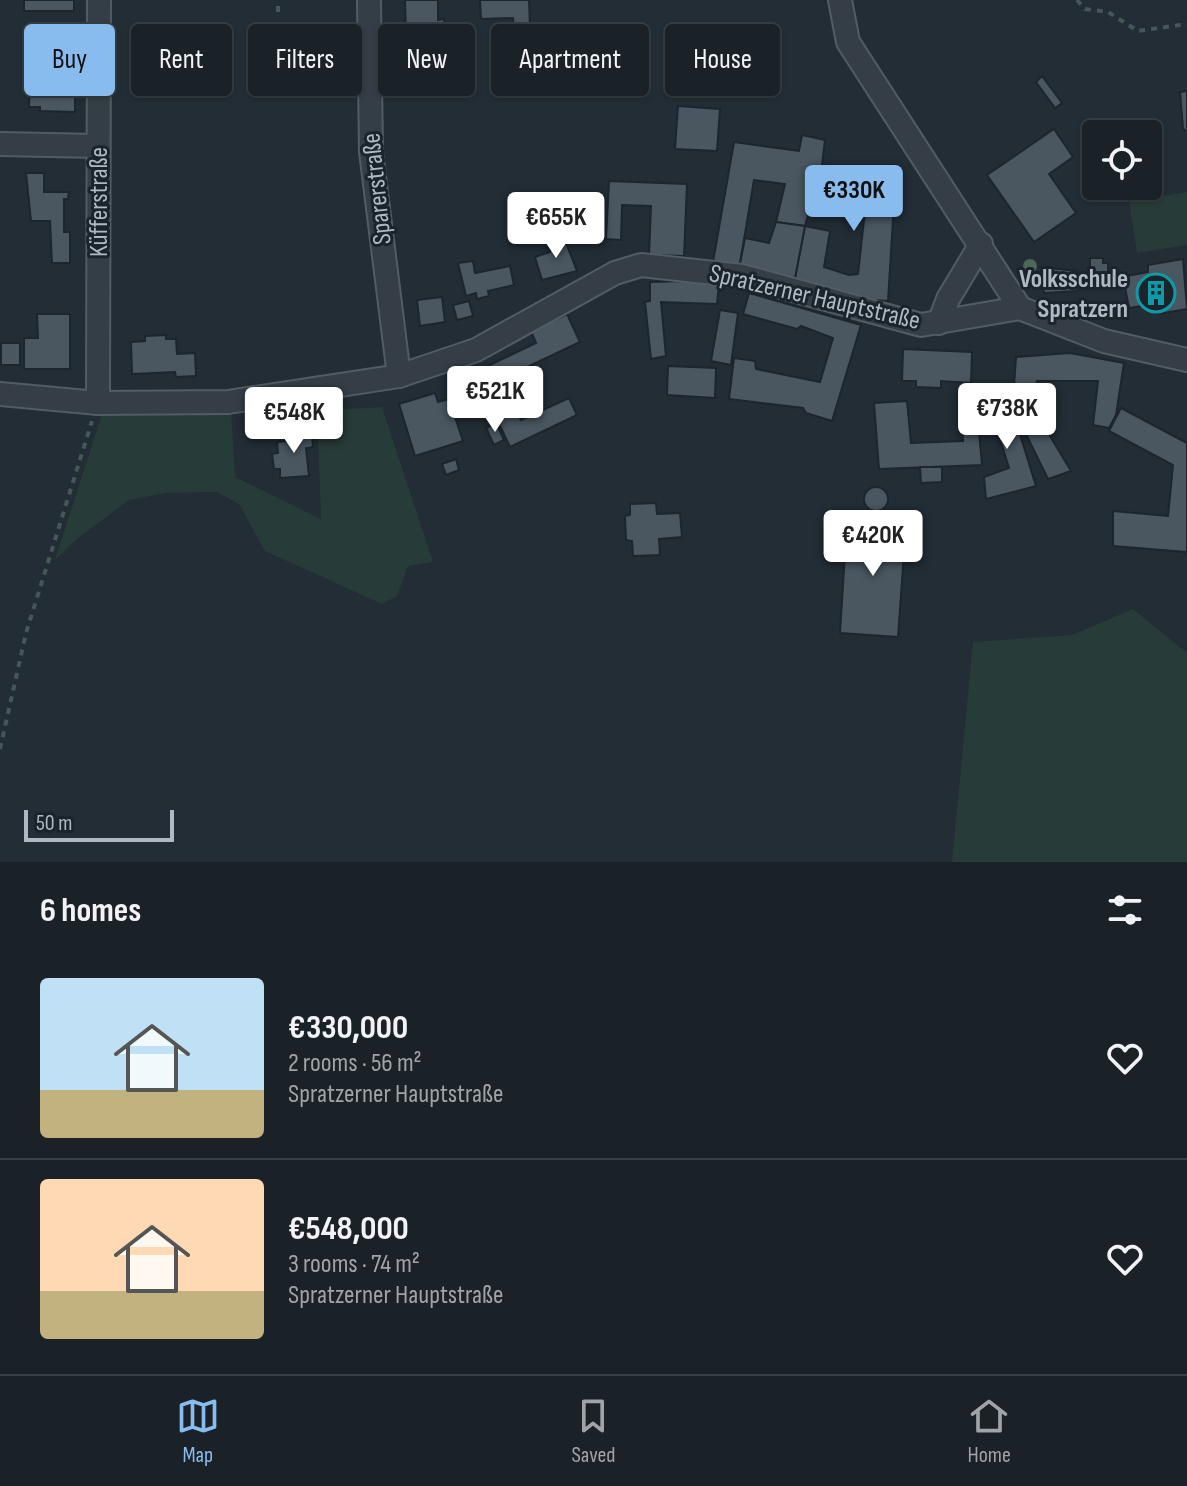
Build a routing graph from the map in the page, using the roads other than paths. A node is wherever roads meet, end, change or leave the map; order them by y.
1 (99, 0) edge
2 (369, 0) edge
3 (840, 0) edge
4 (0, 144) edge
5 (98, 146) junction
6 (981, 244) junction
7 (1020, 308) junction
8 (939, 323) junction
9 (1187, 360) edge
10 (399, 376) junction
11 (0, 394) edge
12 (98, 403) junction

1 - 5 street, Küfferstraße
2 - 10 street, Sparerstraße
3 - 6 street
4 - 5 street
5 - 12 street, Küfferstraße
6 - 7 street
6 - 8 street, Spratzerner Hauptstraße
7 - 8 street, Spratzerner Hauptstraße
7 - 9 street
8 - 10 street, Spratzerner Hauptstraße
10 - 12 street, Spratzerner Hauptstraße
11 - 12 street, Spratzerner Hauptstraße

